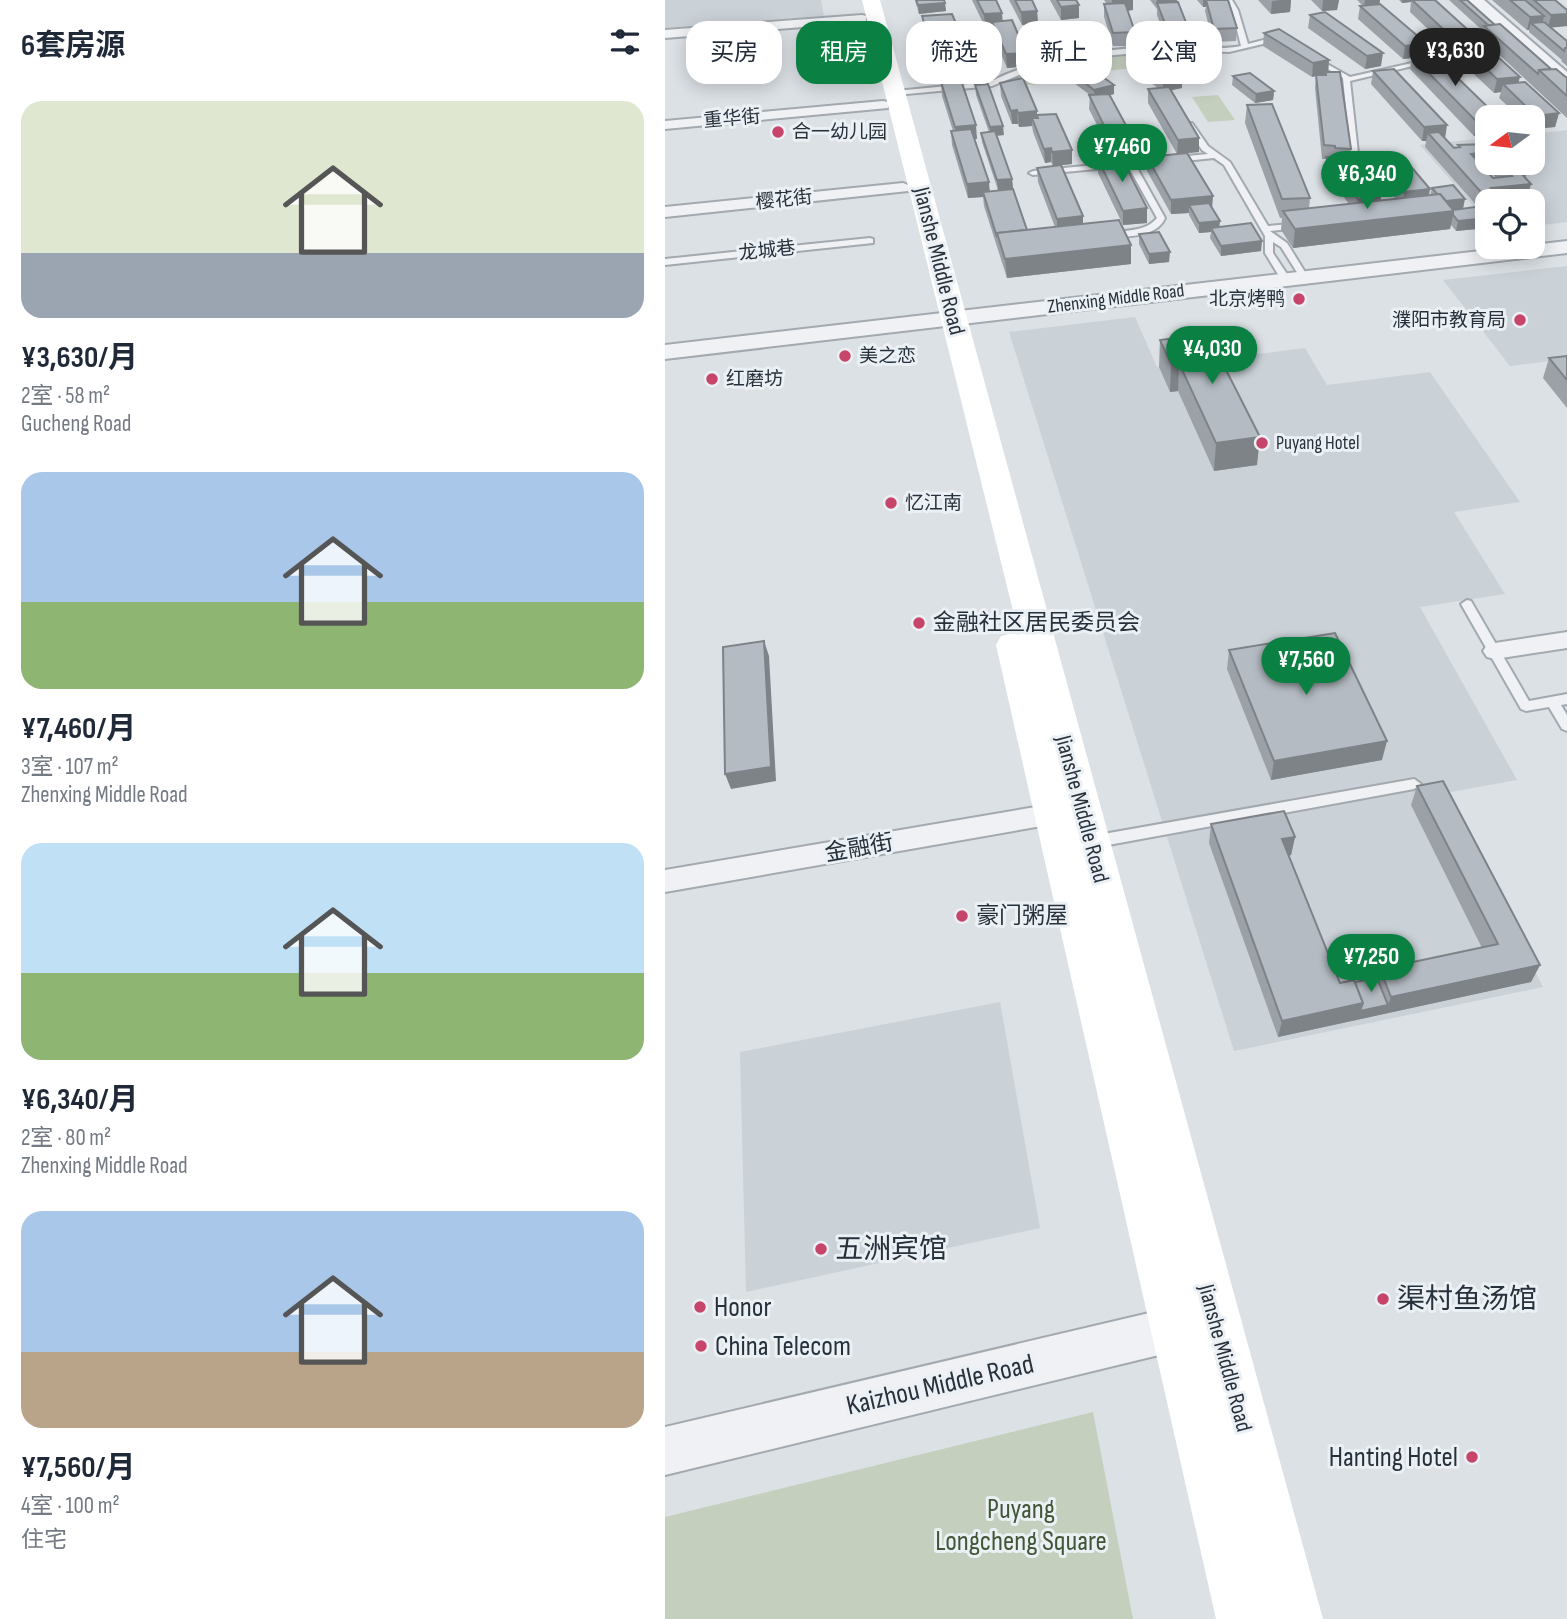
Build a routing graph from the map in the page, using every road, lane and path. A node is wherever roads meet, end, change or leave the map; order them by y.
1 (1229, 0) edge
2 (1475, 0) edge
3 (863, 6) edge
4 (665, 34) edge
5 (1290, 44) edge
6 (1245, 47) junction
7 (1301, 51) edge
8 (1443, 58) dead end
9 (1002, 76) edge
10 (1346, 80) junction
11 (1567, 81) edge
12 (992, 84) edge
13 (889, 99) junction
14 (1185, 118) edge
15 (665, 125) edge
16 (1214, 156) junction
17 (1131, 164) junction
18 (1033, 173) dead end
19 (1365, 183) edge
20 (903, 188) junction
21 (665, 212) edge
22 (1310, 224) edge
23 (1267, 233) junction
24 (1091, 237) edge
25 (1567, 240) edge
26 (870, 241) dead end
27 (1545, 243) edge
28 (1567, 247) edge
29 (1475, 251) edge
30 (665, 262) edge
31 (1291, 273) junction
32 (944, 316) junction
33 (665, 344) edge
34 (665, 352) edge
35 (1467, 604) dead end
36 (1567, 640) edge
37 (1495, 652) junction
38 (1567, 699) edge
39 (1552, 701) junction
40 (1567, 726) edge
41 (1414, 784) dead end
42 (1053, 814) junction
43 (1091, 842) junction
44 (665, 881) edge
45 (1196, 1324) junction
46 (665, 1451) edge
47 (1246, 1619) edge
48 (1293, 1619) edge

1 - 6 lane
2 - 11 street
3 - 4 street
3 - 13 main road, Jianshe Middle Road
5 - 6 lane
6 - 9 lane
7 - 10 lane
8 - 10 lane
10 - 19 lane
12 - 13 lane
13 - 15 street, 重华街
13 - 20 main road, Jianshe Middle Road
13 - 32 main road, Jianshe Middle Road
14 - 16 lane
16 - 17 lane
16 - 23 lane
17 - 18 lane
17 - 24 lane
20 - 21 street, 樱花街
20 - 32 main road, Jianshe Middle Road
22 - 23 lane
23 - 31 lane
23 - 31 lane
25 - 27 street
26 - 30 lane, 龙城巷
28 - 32 street, Zhenxing Middle Road
29 - 31 street, Zhenxing Middle Road
31 - 32 street, Zhenxing Middle Road
32 - 33 street, Zhenxing Middle Road
32 - 34 street, Zhenxing Middle Road
32 - 42 main road, Jianshe Middle Road
32 - 43 main road, Jianshe Middle Road
35 - 37 lane
36 - 37 street
37 - 39 lane
38 - 39 lane
39 - 40 lane
41 - 43 lane
42 - 44 street, 金融街
42 - 45 main road, Jianshe Middle Road
43 - 45 main road, Jianshe Middle Road
45 - 46 street, Kaizhou Middle Road
45 - 47 main road, Jianshe Middle Road
45 - 48 main road, Jianshe Middle Road

